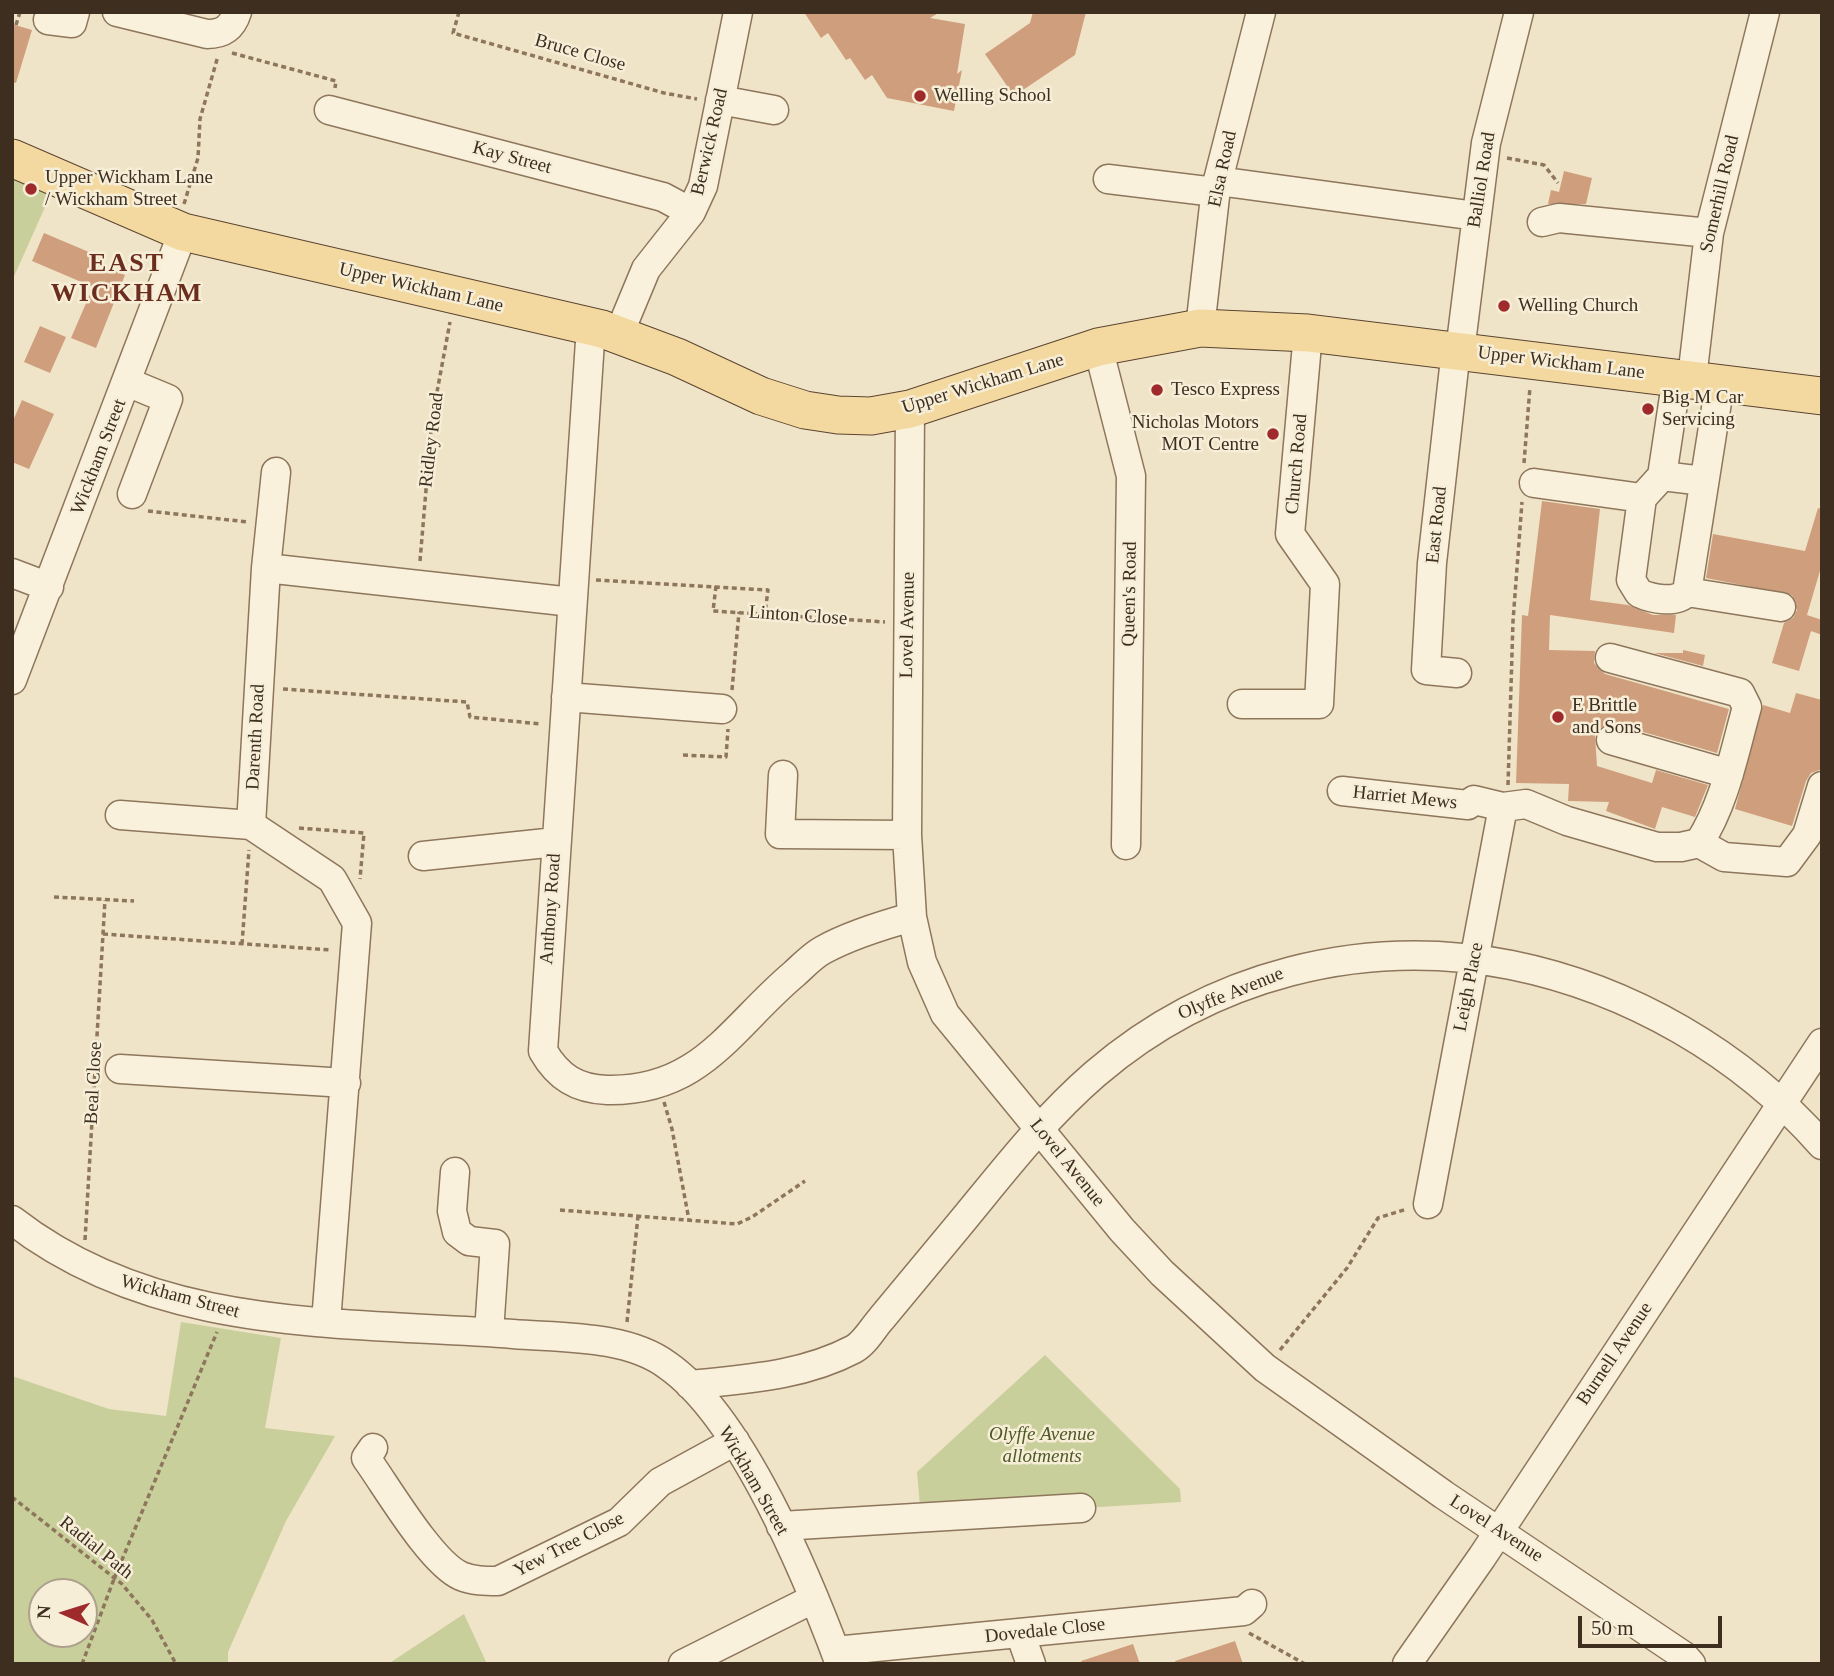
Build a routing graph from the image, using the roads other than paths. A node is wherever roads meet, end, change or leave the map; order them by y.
1 (117, 12) edge
2 (237, 12) edge
3 (738, 12) edge
4 (1261, 12) edge
5 (1518, 12) edge
6 (1765, 12) edge
7 (720, 102) junction
8 (329, 110) road end
9 (774, 110) dead end
10 (12, 158) edge
11 (1108, 179) dead end
12 (1217, 187) junction
13 (691, 212) junction
14 (1476, 216) junction
15 (1542, 222) dead end
16 (180, 231) junction
17 (1709, 233) junction
18 (1200, 328) junction
19 (605, 330) junction
20 (1308, 333) junction
21 (1098, 347) junction
22 (1458, 351) junction
23 (1696, 379) junction
24 (127, 382) junction
25 (1822, 396) edge
26 (910, 409) junction
27 (276, 472) dead end
28 (1662, 476) junction
29 (1704, 481) junction
30 (1527, 484) road end
31 (1642, 499) junction
32 (139, 502) road end
33 (266, 568) junction
34 (12, 573) edge
35 (49, 587) junction
36 (572, 591) junction
37 (1687, 592) junction
38 (1781, 607) dead end
39 (23, 621) edge
40 (1610, 658) dead end
41 (1457, 673) dead end
42 (12, 680) edge
43 (566, 698) junction
44 (1242, 704) dead end
45 (722, 709) dead end
46 (1611, 740) dead end
47 (1729, 774) junction
48 (783, 775) dead end
49 (1822, 786) edge
50 (1342, 791) dead end
51 (1503, 807) junction
52 (120, 815) dead end
53 (251, 825) junction
54 (906, 835) junction
55 (556, 842) junction
56 (1699, 842) junction
57 (1126, 845) dead end
58 (424, 856) dead end
59 (912, 917) junction
60 (1474, 958) junction
61 (1822, 1043) edge
62 (120, 1069) dead end
63 (346, 1083) junction
64 (1780, 1103) junction
65 (1039, 1128) junction
66 (1822, 1145) edge
67 (455, 1172) dead end
68 (1429, 1204) road end
69 (12, 1220) edge
70 (326, 1322) junction
71 (489, 1332) junction
72 (690, 1385) junction
73 (735, 1441) junction
74 (373, 1448) dead end
75 (1082, 1508) dead end
76 (781, 1526) junction
77 (1499, 1532) junction
78 (813, 1599) junction
79 (1248, 1608) road end
80 (1020, 1633) junction
81 (838, 1658) edge
82 (683, 1664) edge
83 (1031, 1664) edge
84 (1407, 1664) edge
85 (1691, 1664) edge

1 - 2 street
3 - 7 street, Berwick Road
4 - 12 street, Elsa Road
5 - 14 street, Balliol Road
6 - 17 street, Somerhill Road
7 - 9 street
7 - 13 street, Berwick Road
8 - 13 street, Kay Street
10 - 16 main road, Upper Wickham Lane
11 - 12 street
12 - 14 street
12 - 18 street, Elsa Road
13 - 19 street, Berwick Road
14 - 22 street, Balliol Road
15 - 17 street
16 - 19 main road, Upper Wickham Lane
16 - 24 street, Wickham Street
17 - 23 street, Somerhill Road
18 - 20 main road, Upper Wickham Lane
18 - 21 main road, Upper Wickham Lane
19 - 26 main road, Upper Wickham Lane
19 - 36 street, Anthony Road
20 - 22 main road, Upper Wickham Lane
20 - 44 street, Church Road
21 - 26 main road, Upper Wickham Lane
21 - 57 street, Queen's Road
22 - 23 main road, Upper Wickham Lane
22 - 41 street, East Road
23 - 25 main road, Upper Wickham Lane
23 - 28 street
23 - 29 street
24 - 32 street
24 - 35 street, Wickham Street
26 - 54 street, Lovel Avenue
27 - 33 street, Darenth Road
28 - 29 street
28 - 31 street
29 - 37 street
30 - 31 street
31 - 37 street
33 - 36 street
33 - 53 street, Darenth Road
34 - 35 street
35 - 39 street, Wickham Street
36 - 43 street, Anthony Road
37 - 38 street
39 - 42 street, Wickham Street
40 - 47 street
43 - 45 street
43 - 55 street, Anthony Road
46 - 47 street
47 - 56 street
48 - 54 street
49 - 56 street
50 - 51 street, Harriet Mews
51 - 56 street
51 - 60 street, Leigh Place
52 - 53 street
53 - 63 street
54 - 59 street, Lovel Avenue
55 - 58 street
55 - 59 street, Anthony Road
59 - 65 street, Lovel Avenue
60 - 64 street, Olyffe Avenue
60 - 65 street, Olyffe Avenue
60 - 68 street, Leigh Place
61 - 64 street, Burnell Avenue
62 - 63 street, Beal Close
63 - 70 street
64 - 66 street, Olyffe Avenue
64 - 77 street, Burnell Avenue
65 - 72 street, Olyffe Avenue
65 - 77 street, Lovel Avenue
67 - 71 street
69 - 70 street, Wickham Street
70 - 71 street, Wickham Street
71 - 72 street, Wickham Street
72 - 73 street, Wickham Street
73 - 74 street, Yew Tree Close
73 - 76 street, Wickham Street
75 - 76 street
76 - 78 street, Wickham Street
77 - 84 street, Burnell Avenue
77 - 85 street, Lovel Avenue
78 - 81 street, Wickham Street
78 - 82 street
79 - 80 street, Dovedale Close
80 - 81 street, Dovedale Close
80 - 83 street

